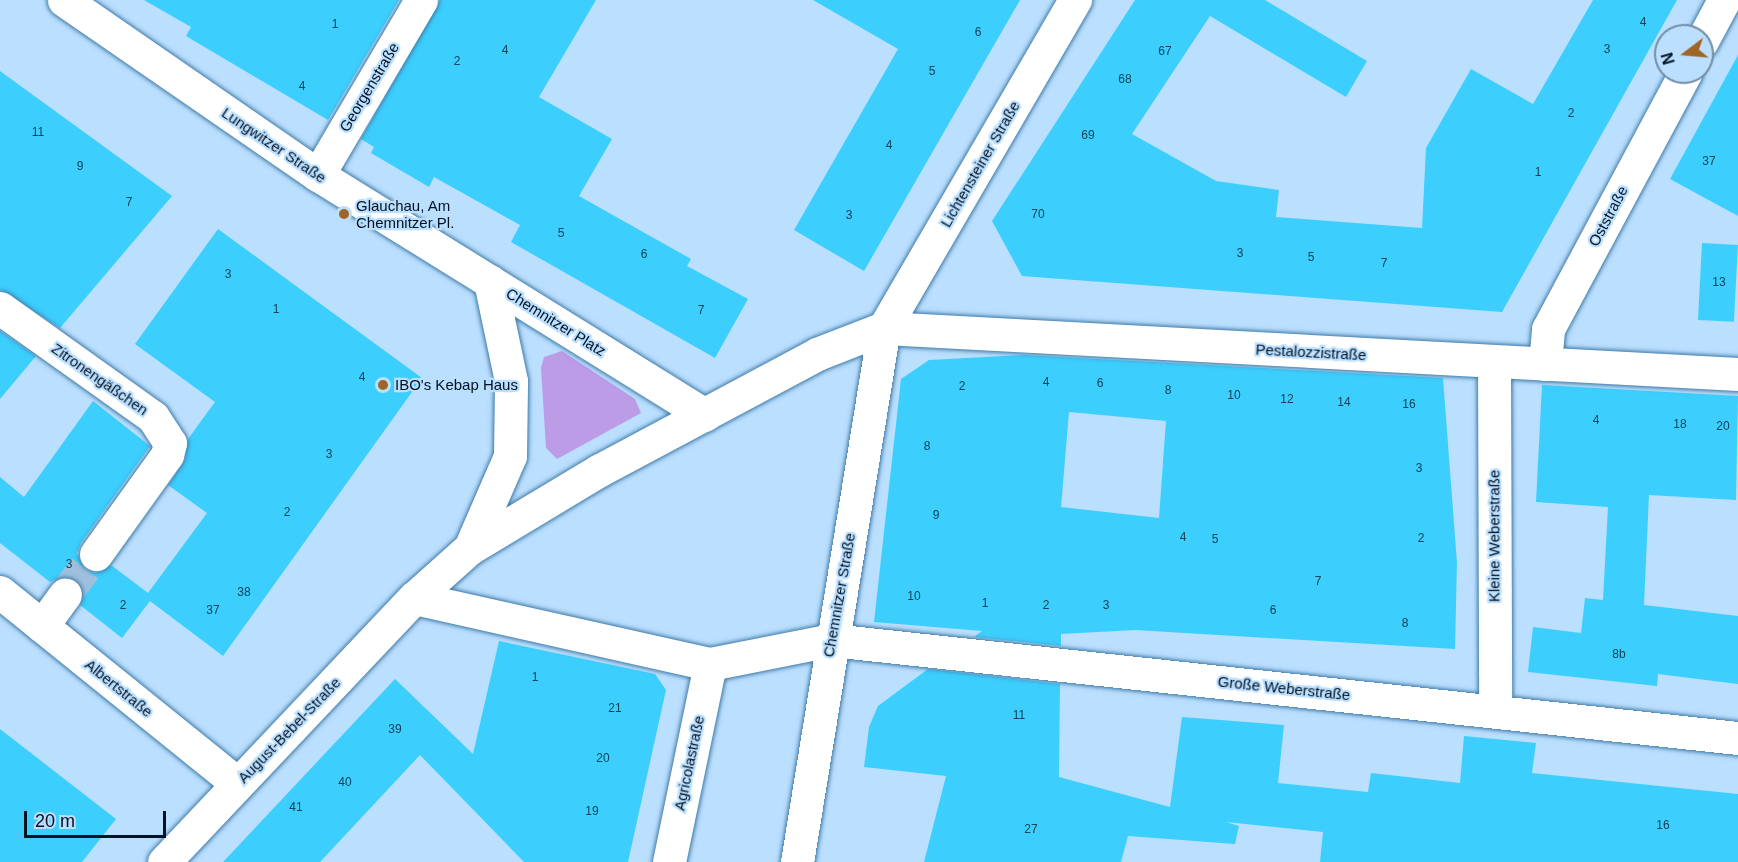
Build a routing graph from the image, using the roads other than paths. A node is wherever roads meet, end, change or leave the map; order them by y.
1 (64, 0) edge
2 (421, 0) edge
3 (1075, 0) edge
4 (1724, 0) edge
5 (1711, 24) edge
6 (1680, 84) edge
7 (318, 175) junction
8 (490, 281) junction
9 (0, 308) edge
10 (884, 328) junction
11 (1494, 362) junction
12 (1545, 364) junction
13 (1738, 374) edge
14 (705, 415) junction
15 (470, 548) junction
16 (96, 554) tunnel mouth
17 (0, 592) edge
18 (65, 594) tunnel mouth
19 (414, 598) junction
20 (42, 626) junction
21 (831, 640) junction
22 (710, 664) junction
23 (1495, 710) junction
24 (1738, 738) edge
25 (237, 783) junction
26 (164, 862) edge
27 (669, 862) edge
28 (797, 862) edge

1 - 7 street, Lungwitzer Straße
2 - 7 street, Georgenstraße
3 - 10 street, Lichtensteiner Straße
4 - 5 street
6 - 12 street, Oststraße
7 - 8 street, Lungwitzer Straße
8 - 14 street, Chemnitzer Platz
8 - 15 street, Chemnitzer Platz
9 - 16 street, Zitronengäßchen
10 - 11 street, Pestalozzistraße
10 - 14 street, Chemnitzer Platz
10 - 21 street, Chemnitzer Straße
11 - 12 street, Pestalozzistraße
11 - 23 street, Kleine Weberstraße
12 - 13 street, Pestalozzistraße
14 - 15 street, Chemnitzer Platz
15 - 19 street, Chemnitzer Platz
17 - 20 street, Albertstraße
18 - 20 street
19 - 22 street
19 - 25 street, August-Bebel-Straße
20 - 25 street, Albertstraße
21 - 22 street
21 - 23 street, Große Weberstraße
21 - 28 street, Chemnitzer Straße
22 - 27 street, Agricolastraße
23 - 24 street, Große Weberstraße
25 - 26 street, August-Bebel-Straße

